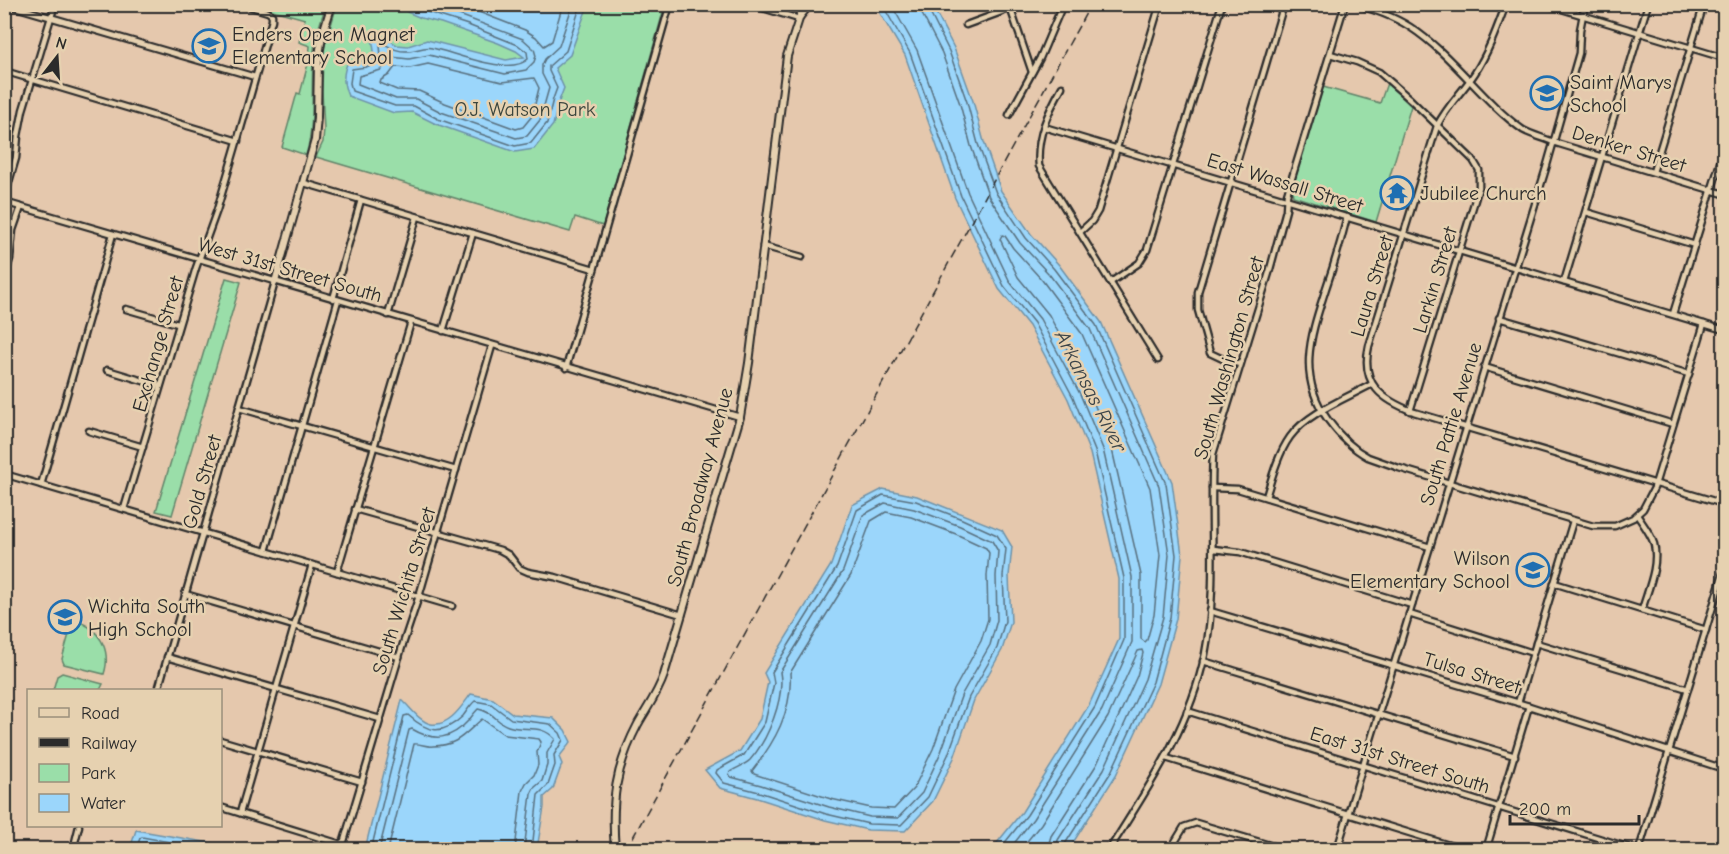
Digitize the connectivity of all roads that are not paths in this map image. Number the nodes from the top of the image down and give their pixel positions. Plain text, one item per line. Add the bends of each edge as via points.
1 (5, 4) edge
2 (55, 4) edge
3 (243, 4) edge
4 (332, 4) edge
5 (670, 4) edge
6 (750, 4) edge
7 (800, 4) edge
8 (810, 4) edge
9 (1023, 4) edge
10 (1063, 4) edge
11 (1160, 4) edge
12 (1222, 4) edge
13 (1284, 4) edge
14 (1345, 4) edge
15 (1355, 4) edge
16 (1506, 4) edge
17 (1545, 4) edge
18 (1585, 4) edge
19 (1648, 4) edge
20 (1704, 4) edge
21 (1011, 10) junction
22 (1582, 16) junction
23 (800, 17) junction
24 (51, 18) junction
25 (966, 25) dead end
26 (1640, 33) junction
27 (1690, 48) junction
28 (1330, 54) junction
29 (1725, 58) edge
30 (4, 71) edge
31 (1032, 72) junction
32 (255, 77) junction
33 (32, 80) junction
34 (1470, 80) junction
35 (1062, 87) dead end
36 (1009, 115) dead end
37 (1437, 126) junction
38 (1044, 127) junction
39 (238, 141) junction
40 (1553, 142) junction
41 (1117, 148) junction
42 (1725, 150) edge
43 (1602, 157) junction
44 (1173, 165) junction
45 (1653, 172) junction
46 (304, 183) junction
47 (1231, 183) junction
48 (1712, 190) junction
49 (1725, 194) edge
50 (1287, 199) junction
51 (361, 200) junction
52 (4, 201) edge
53 (21, 207) junction
54 (1586, 212) junction
55 (417, 217) junction
56 (1347, 217) junction
57 (1080, 232) junction
58 (473, 233) junction
59 (113, 234) junction
60 (1404, 234) junction
61 (1695, 245) junction
62 (764, 246) junction
63 (1459, 251) junction
64 (802, 257) dead end
65 (200, 260) junction
66 (1514, 267) junction
67 (594, 269) junction
68 (4, 279) edge
69 (275, 282) junction
70 (1111, 282) junction
71 (1564, 282) junction
72 (335, 299) junction
73 (126, 309) dead end
74 (1673, 314) junction
75 (388, 315) junction
76 (1499, 318) junction
77 (411, 322) junction
78 (178, 324) junction
79 (1704, 324) junction
80 (1725, 330) edge
81 (443, 331) junction
82 (492, 346) junction
83 (1158, 360) dead end
84 (1240, 364) junction
85 (1484, 367) junction
86 (566, 368) junction
87 (107, 370) dead end
88 (1689, 374) junction
89 (1372, 384) junction
90 (160, 386) junction
91 (239, 408) junction
92 (1322, 411) junction
93 (1410, 411) junction
94 (740, 417) junction
95 (1673, 424) junction
96 (302, 427) junction
97 (1466, 427) junction
98 (89, 431) dead end
99 (143, 447) junction
100 (374, 447) junction
101 (456, 470) junction
102 (4, 474) edge
103 (1449, 482) junction
104 (1655, 484) junction
105 (41, 485) junction
106 (1212, 488) junction
107 (1266, 497) junction
108 (1725, 504) edge
109 (124, 509) junction
110 (355, 509) junction
111 (1637, 515) junction
112 (1573, 520) junction
113 (203, 532) junction
114 (438, 532) junction
115 (1430, 547) junction
116 (1213, 549) junction
117 (266, 551) junction
118 (312, 565) junction
119 (1725, 570) edge
120 (337, 572) junction
121 (1554, 583) junction
122 (185, 594) junction
123 (1717, 595) junction
124 (419, 597) junction
125 (1725, 597) edge
126 (1412, 605) junction
127 (452, 606) dead end
128 (1642, 610) junction
129 (1210, 611) junction
130 (1409, 614) junction
131 (682, 615) junction
132 (294, 626) junction
133 (1706, 630) junction
134 (1536, 643) junction
135 (1533, 653) junction
136 (167, 657) junction
137 (399, 657) junction
138 (1203, 661) junction
139 (1394, 665) junction
140 (158, 689) edge
141 (276, 689) junction
142 (1688, 689) junction
143 (1518, 703) junction
144 (1530, 706) junction
145 (1187, 711) junction
146 (1378, 715) junction
147 (380, 719) junction
148 (222, 741) edge
149 (257, 751) junction
150 (1668, 752) junction
151 (1515, 756) junction
152 (1166, 758) junction
153 (1363, 765) junction
154 (1725, 769) edge
155 (362, 782) junction
156 (1499, 807) junction
157 (222, 808) edge
158 (240, 813) junction
159 (1348, 814) junction
160 (78, 827) edge
161 (73, 849) edge
162 (615, 849) edge
163 (1109, 849) edge
164 (1170, 849) edge
165 (1286, 849) edge
166 (1337, 849) edge
167 (1464, 849) edge
168 (1486, 849) edge
169 (1638, 849) edge

1 - 24 street
2 - 24 street
3 - 32 street, Exchange Street via 272,15
4 - 46 main road via 322,36 315,140
5 - 67 street
6 - 23 street
7 - 23 main road, South Broadway Avenue
8 - 23 main road, South Broadway Avenue
9 - 21 street
10 - 31 street
11 - 41 street
12 - 44 street
13 - 47 street
14 - 28 street, South Washington Street
15 - 34 street, Denker Street via 1413,28
16 - 34 street, Laura Street via 1491,45
17 - 22 street
18 - 22 street, South Pattie Avenue
19 - 26 street
20 - 27 street
21 - 25 street
21 - 31 street
22 - 26 street
22 - 40 street, South Pattie Avenue via 1579,53
23 - 62 main road, South Broadway Avenue via 787,56
24 - 32 street
24 - 33 street
26 - 27 street
26 - 43 street
27 - 29 street
27 - 45 street
28 - 37 street, Larkin Street via 1379,72
28 - 50 street, South Washington Street
30 - 33 street
31 - 36 street
32 - 39 street, Exchange Street
33 - 39 street
33 - 52 street
34 - 37 street, Laura Street
34 - 40 street, Denker Street via 1526,131
35 - 38 street
37 - 60 street, Laura Street
37 - 63 street, Larkin Street via 1479,170 1479,187
38 - 41 street, East Wassall Street
38 - 57 street via 1038,145 1039,166
39 - 65 street, Exchange Street
40 - 43 street, Denker Street
40 - 66 street, South Pattie Avenue
41 - 44 street, East Wassall Street
41 - 57 street via 1098,212
42 - 48 street
43 - 45 street, Denker Street
43 - 54 street
44 - 47 street, East Wassall Street
44 - 70 street via 1148,250 1139,263
45 - 48 street, Denker Street
46 - 51 street
46 - 69 main road
47 - 50 street, East Wassall Street
47 - 84 street via 1198,292 1198,310 1210,353
48 - 49 street, Denker Street
48 - 61 street
50 - 56 street, East Wassall Street
50 - 84 street, South Washington Street
51 - 55 street
51 - 72 street
52 - 53 street, West 31st Street South
53 - 59 street, West 31st Street South
53 - 68 street
54 - 61 street
54 - 71 street
55 - 58 street
55 - 75 street
56 - 60 street, East Wassall Street
56 - 92 street via 1310,340 1310,382
57 - 70 street
58 - 67 street
58 - 81 street
59 - 65 street, West 31st Street South
59 - 105 street
60 - 63 street, East Wassall Street
60 - 89 street, Laura Street via 1367,352
61 - 74 street
62 - 64 street
62 - 94 main road, South Broadway Avenue
63 - 66 street, East Wassall Street
63 - 93 street, Larkin Street
65 - 69 street, West 31st Street South
65 - 78 street, Exchange Street
66 - 71 street, East Wassall Street
66 - 76 street, South Pattie Avenue
67 - 86 street
69 - 72 street, West 31st Street South
69 - 91 street, Gold Street
70 - 83 street
71 - 74 street, East Wassall Street
72 - 75 street, West 31st Street South
72 - 96 street
73 - 78 street
74 - 79 street, East Wassall Street
75 - 77 street, West 31st Street South
76 - 85 street, South Pattie Avenue
76 - 88 street
77 - 81 street, West 31st Street South
77 - 100 street
78 - 90 street, Exchange Street
79 - 80 street, East Wassall Street
79 - 88 street
81 - 82 street, West 31st Street South
82 - 86 street, West 31st Street South
82 - 101 street, South Wichita Street
84 - 106 street, South Washington Street via 1213,454
85 - 95 street
85 - 97 street, South Pattie Avenue
86 - 94 street
87 - 90 street
88 - 95 street
89 - 92 street
89 - 93 street via 1390,402
90 - 99 street, Exchange Street
91 - 96 street
91 - 113 street, Gold Street
92 - 103 street via 1335,430 1361,454
92 - 107 street via 1290,436
93 - 97 street
94 - 131 main road, South Broadway Avenue
95 - 104 street
96 - 100 street
96 - 117 street
97 - 103 street, South Pattie Avenue
97 - 104 street
98 - 99 street
99 - 109 street, Exchange Street
100 - 101 street
100 - 110 street
101 - 114 street, South Wichita Street
102 - 105 street
103 - 112 street
103 - 115 street, South Pattie Avenue
104 - 108 street
104 - 111 street
105 - 109 street
106 - 107 street via 1238,489
106 - 116 street, South Washington Street
107 - 115 street
109 - 113 street
110 - 114 street
110 - 120 street
111 - 112 street via 1609,527
111 - 128 street via 1655,551
112 - 121 street
113 - 117 street
113 - 122 street, Gold Street
114 - 124 street, South Wichita Street
114 - 131 street via 500,550 528,572
115 - 126 street, South Pattie Avenue
116 - 126 street via 1240,552
116 - 129 street, South Washington Street
117 - 118 street
118 - 120 street
118 - 132 street
119 - 123 street
120 - 124 street
121 - 128 street
121 - 134 street
122 - 132 street
122 - 136 street, Gold Street
123 - 125 street
123 - 133 street
124 - 127 street
124 - 137 street, South Wichita Street
126 - 130 street, South Pattie Avenue
128 - 133 street
129 - 138 street, South Washington Street
129 - 139 street, Tulsa Street
130 - 135 street
130 - 139 street, South Pattie Avenue
131 - 162 main road, South Broadway Avenue via 660,685 624,753 614,791
132 - 137 street
132 - 141 street
133 - 142 street
134 - 135 street
134 - 142 street
135 - 143 street
136 - 140 street, Gold Street
136 - 141 street
137 - 147 street, South Wichita Street
138 - 145 street, South Washington Street
138 - 146 street
139 - 143 street, Tulsa Street
139 - 146 street, South Pattie Avenue
141 - 147 street
141 - 149 street
142 - 150 street
143 - 144 street, Tulsa Street
144 - 150 street, Tulsa Street
144 - 151 street
145 - 152 street, South Washington Street
145 - 153 street, East 31st Street South
146 - 151 street
146 - 153 street, South Pattie Avenue
147 - 155 street, South Wichita Street
148 - 149 street
149 - 155 street
149 - 158 street
150 - 154 street, Tulsa Street
150 - 169 street
151 - 156 street
152 - 159 street
152 - 163 street, South Washington Street
153 - 156 street, East 31st Street South
153 - 159 street, South Pattie Avenue
155 - 158 street, South Wichita Street via 340,844
156 - 168 street
156 - 169 street, East 31st Street South
157 - 158 street
159 - 166 street, South Pattie Avenue
159 - 167 street
160 - 161 street
164 - 165 street via 1187,825 1200,823

